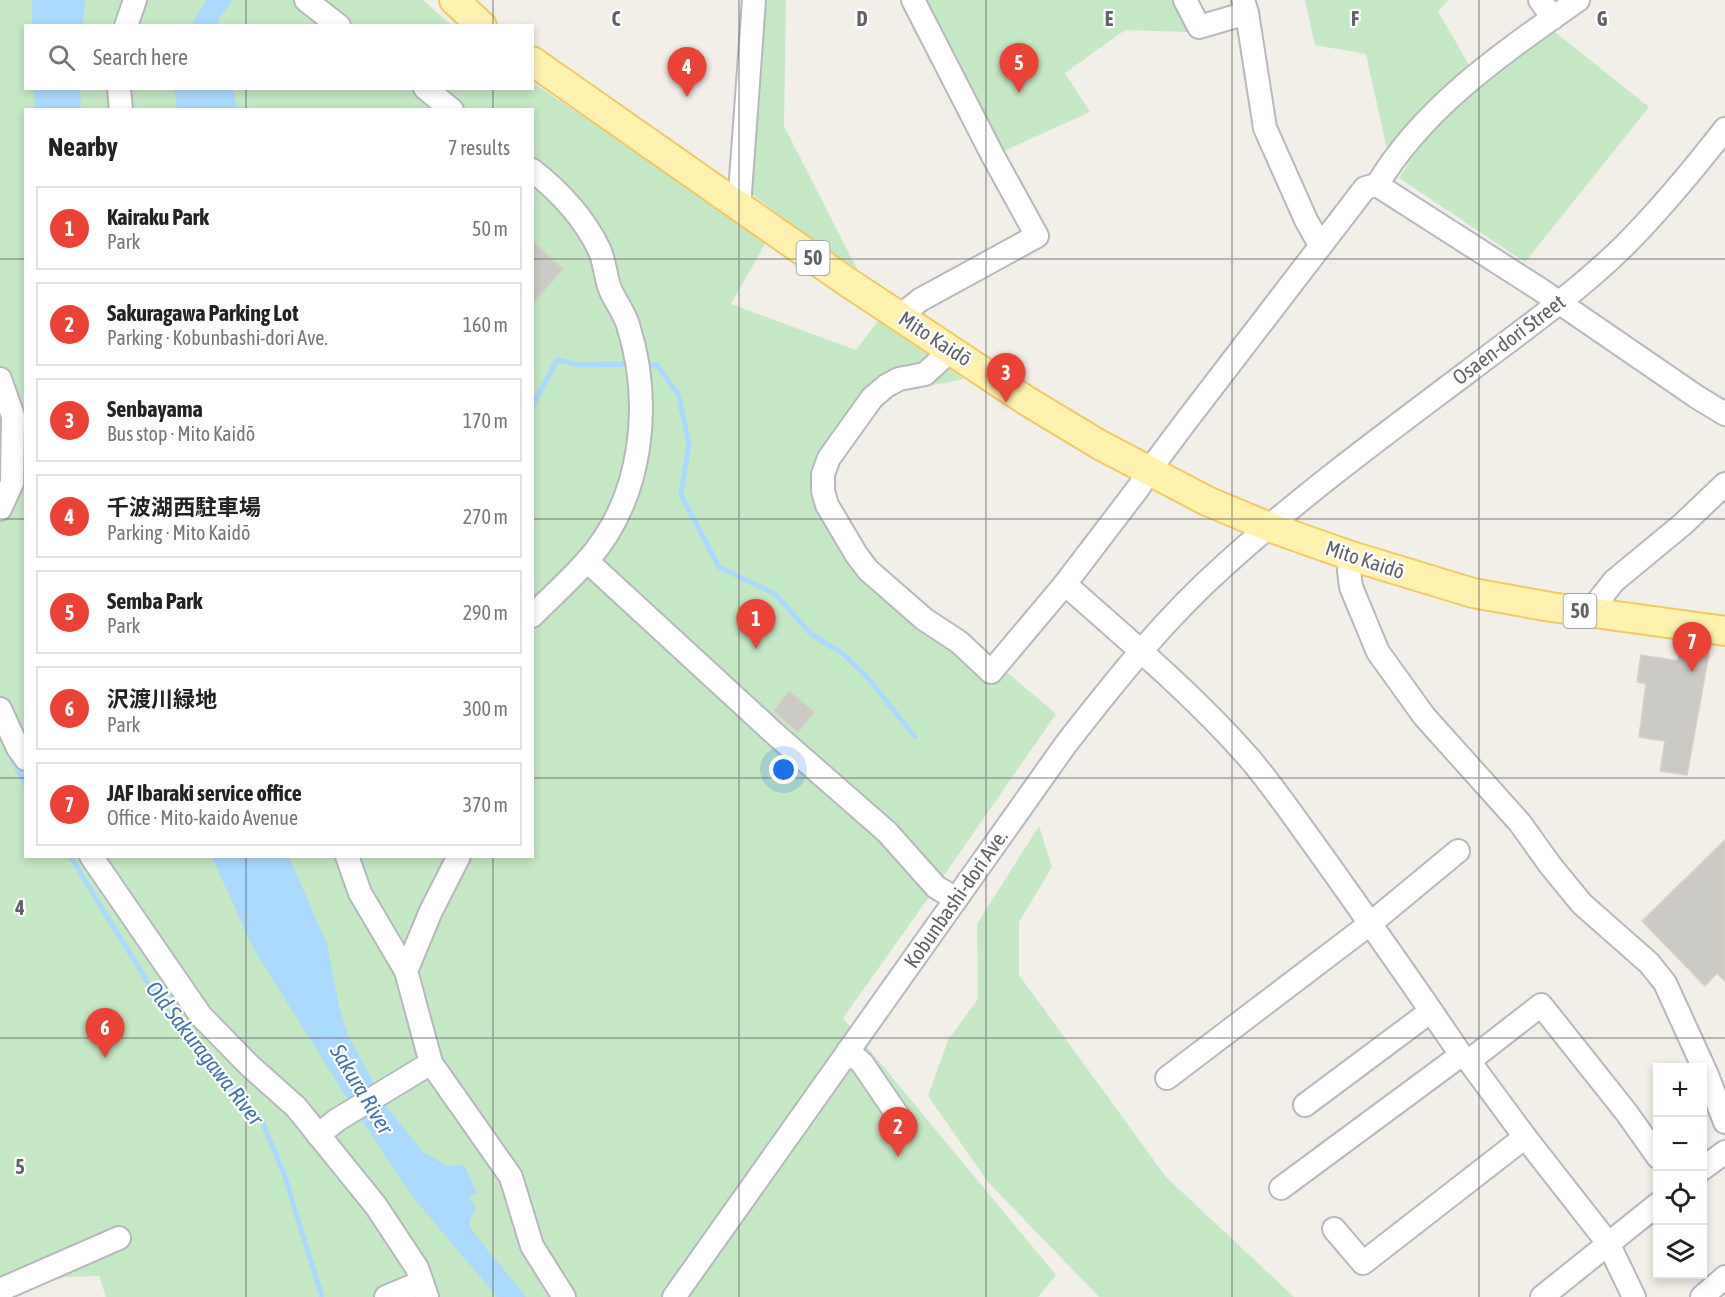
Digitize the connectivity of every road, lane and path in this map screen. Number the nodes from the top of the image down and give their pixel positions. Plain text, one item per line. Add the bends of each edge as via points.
1 (135, 0) edge
2 (306, 0) edge
3 (454, 0) edge
4 (754, 0) edge
5 (913, 0) edge
6 (1185, 0) edge
7 (1578, 0) edge
8 (1245, 6) edge
9 (1546, 9) edge
10 (127, 24) edge
11 (336, 24) edge
12 (480, 24) edge
13 (534, 62) edge
14 (119, 90) edge
15 (427, 90) edge
16 (121, 108) edge
17 (450, 108) edge
18 (1725, 129) edge
19 (534, 171) edge
20 (1377, 185) junction
21 (739, 207) junction
22 (1320, 245) junction
23 (1560, 302) junction
24 (900, 316) junction
25 (952, 349) junction
26 (0, 379) edge
27 (1725, 414) edge
28 (19, 415) edge
29 (1148, 472) junction
30 (1725, 484) edge
31 (0, 509) edge
32 (1269, 527) junction
33 (1352, 556) junction
34 (587, 561) junction
35 (1065, 584) junction
36 (534, 614) edge
37 (1602, 614) junction
38 (1725, 631) edge
39 (1141, 650) junction
40 (0, 709) edge
41 (24, 756) edge
42 (1458, 851) dead end
43 (92, 858) edge
44 (348, 858) edge
45 (458, 858) edge
46 (956, 899) junction
47 (1371, 923) junction
48 (406, 970) junction
49 (1431, 1011) junction
50 (848, 1051) junction
51 (1465, 1058) junction
52 (431, 1064) junction
53 (1167, 1078) dead end
54 (1305, 1105) dead end
55 (1725, 1122) edge
56 (905, 1126) dead end
57 (318, 1135) junction
58 (1525, 1137) junction
59 (1653, 1150) edge
60 (1725, 1152) edge
61 (1707, 1165) edge
62 (1281, 1188) dead end
63 (1653, 1208) edge
64 (1334, 1229) dead end
65 (119, 1238) dead end
66 (1608, 1243) junction
67 (1725, 1277) edge
68 (0, 1290) edge
69 (424, 1290) edge
70 (386, 1297) edge
71 (564, 1297) edge
72 (674, 1297) edge
73 (1542, 1297) edge
74 (1634, 1297) edge
75 (1702, 1297) edge

1 - 10 street
2 - 11 street
3 - 12 main road
4 - 21 street
5 - 24 street via 1037,236 920,300
6 - 8 street via 1199,27
7 - 9 street
8 - 22 street via 1265,128
9 - 20 street via 1420,127
13 - 21 main road, Mito Kaidō / 50
14 - 16 street
15 - 17 street
18 - 23 street, Osaen-dori Street via 1671,197 1623,247
19 - 34 street via 550,183 579,216 600,251 610,289 628,323 638,362 641,424 633,473 621,508
20 - 22 street via 1365,188
20 - 23 street
21 - 24 main road, Mito Kaidō / 50
22 - 29 street
23 - 27 street
23 - 32 street, Osaen-dori Street
24 - 25 main road, Mito Kaidō / 50
25 - 29 main road, Mito Kaidō / 50 via 1027,401
25 - 35 street via 925,374 899,379 872,398 829,458 823,491 827,505 868,570 991,672
26 - 28 street
28 - 31 street via 12,483
29 - 32 main road, Mito Kaidō / 50
29 - 35 street
30 - 37 street via 1614,581 1599,600
32 - 33 main road, Mito Kaidō / 50
32 - 39 street, Kobunbashi-dori Ave. via 1175,612
33 - 37 main road, 50 via 1473,593
33 - 55 street via 1352,587 1378,652 1424,716 1520,823 1582,904 1649,963 1665,984
34 - 36 street
34 - 46 street via 887,832 936,887
35 - 39 street
37 - 38 main road, 50
39 - 46 street, Kobunbashi-dori Ave. via 1066,744
39 - 47 street via 1249,758
40 - 41 street
42 - 47 street
43 - 57 street via 201,1016 296,1107
44 - 48 street via 360,893
45 - 48 street
46 - 50 street, Kobunbashi-dori Ave.
47 - 49 street
47 - 53 street
48 - 52 street
49 - 51 street
49 - 54 street
50 - 56 street via 862,1063
50 - 72 street, Kobunbashi-dori Ave.
51 - 58 street
51 - 59 street via 1541,1005
51 - 62 street
52 - 57 street
52 - 71 street via 511,1177 532,1246
57 - 69 street via 376,1206 417,1268
58 - 64 street via 1363,1263
58 - 66 street
60 - 61 street
63 - 66 street
65 - 68 street
66 - 73 street
66 - 74 street
67 - 75 street
69 - 70 street

